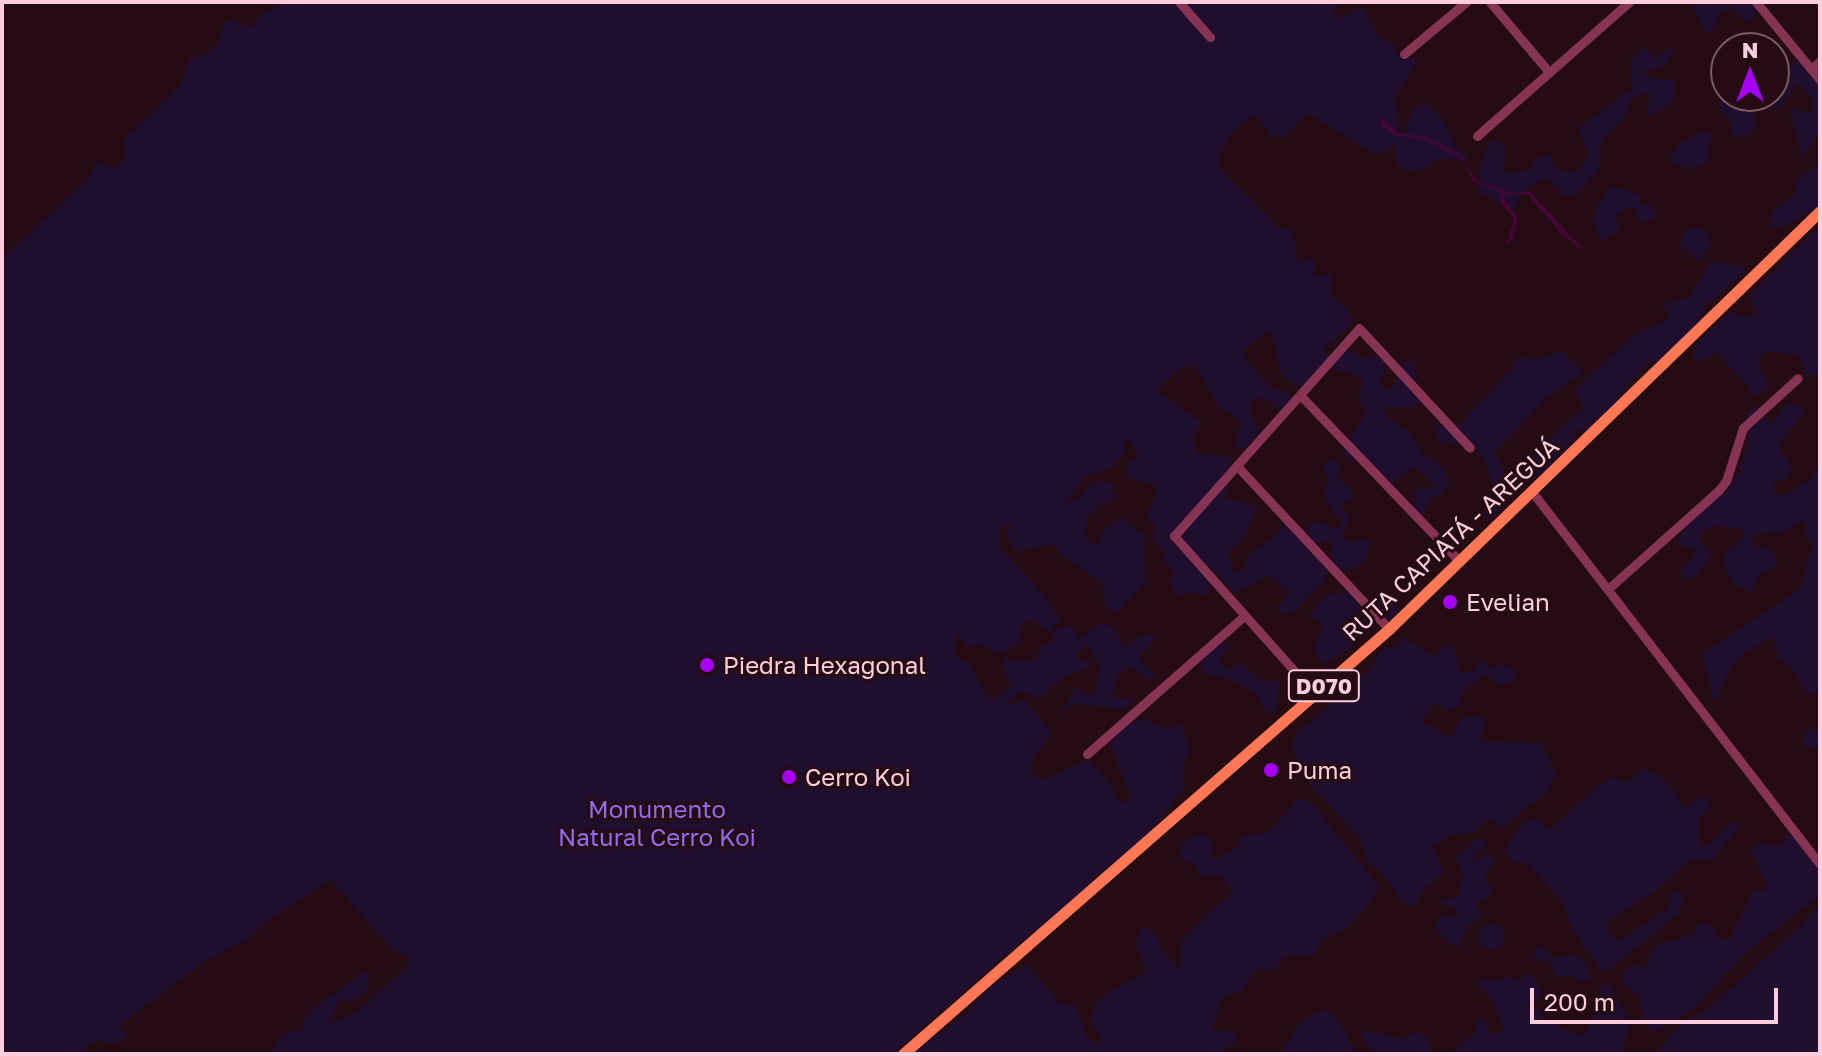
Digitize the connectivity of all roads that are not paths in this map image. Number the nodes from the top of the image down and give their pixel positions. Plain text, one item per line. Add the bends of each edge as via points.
1 (1179, 2) edge
2 (1466, 2) edge
3 (1490, 2) edge
4 (1629, 2) edge
5 (1756, 2) edge
6 (1210, 37) dead end
7 (1404, 54) dead end
8 (1820, 61) edge
9 (1811, 69) junction
10 (1549, 72) junction
11 (1820, 80) edge
12 (1477, 136) dead end
13 (1820, 211) edge
14 (1798, 378) dead end
15 (1300, 395) junction
16 (1470, 448) dead end
17 (1237, 466) junction
18 (1533, 493) junction
19 (1460, 562) junction
20 (1608, 589) junction
21 (1245, 615) junction
22 (1389, 629) junction
23 (1315, 694) junction
24 (1087, 754) dead end
25 (1820, 864) edge
26 (903, 1054) edge

1 - 6 street
2 - 7 street
3 - 10 street
4 - 10 street
5 - 9 street
8 - 9 street
9 - 11 street
10 - 12 street
13 - 18 main road, RUTA CAPIATÁ - AREGUÁ / D070
14 - 20 street via 1743,428 1718,491
15 - 16 street via 1359,328
15 - 17 street
15 - 19 street
17 - 21 street via 1174,536
17 - 22 street
18 - 19 main road, RUTA CAPIATÁ - AREGUÁ / D070
18 - 20 street
19 - 22 main road, RUTA CAPIATÁ - AREGUÁ / D070
20 - 25 street
21 - 23 street
21 - 24 street
22 - 23 main road, RUTA CAPIATÁ - AREGUÁ / D070
23 - 26 main road, RUTA CAPIATÁ - AREGUÁ / D070

